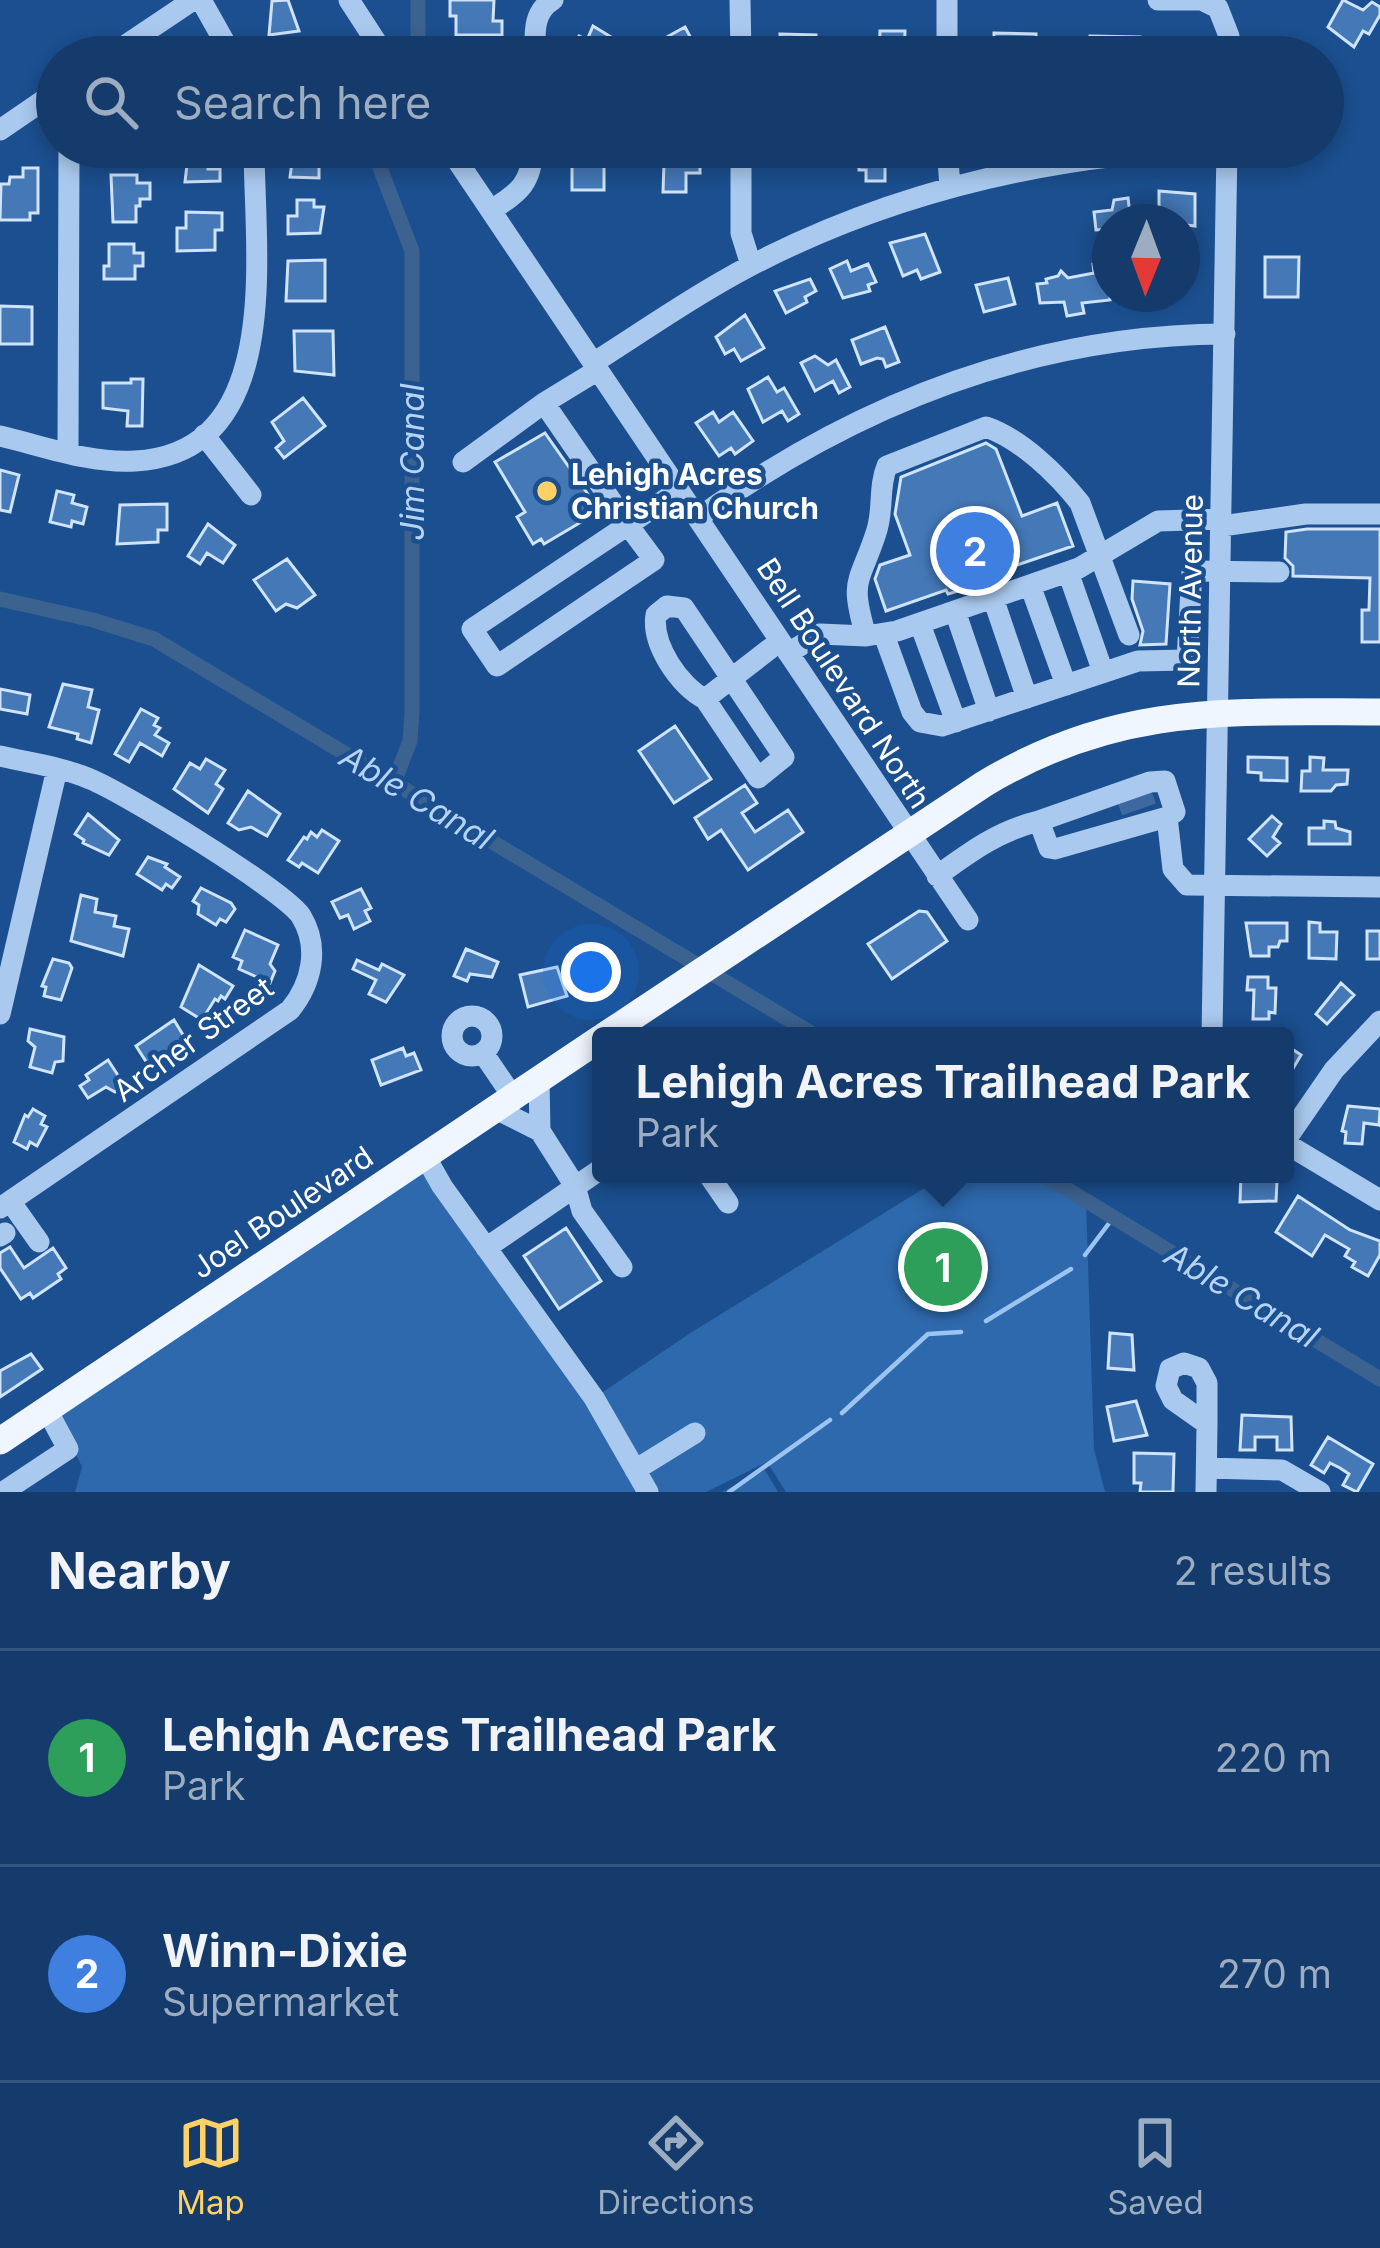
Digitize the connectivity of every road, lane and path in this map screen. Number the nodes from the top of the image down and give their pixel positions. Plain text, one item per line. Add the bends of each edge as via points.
1 (349, 0) edge
2 (553, 0) edge
3 (740, 0) edge
4 (947, 0) edge
5 (1158, 0) edge
6 (183, 3) edge
7 (137, 36) edge
8 (214, 36) edge
9 (373, 36) edge
10 (536, 36) edge
11 (740, 36) edge
12 (947, 36) edge
13 (1229, 36) edge
14 (36, 112) edge
15 (0, 130) edge
16 (68, 168) edge
17 (254, 168) edge
18 (462, 168) edge
19 (532, 168) edge
20 (741, 168) edge
21 (949, 168) edge
22 (1036, 168) edge
23 (1227, 168) edge
24 (950, 187) junction
25 (491, 210) junction
26 (751, 266) junction
27 (1225, 334) junction
28 (596, 366) junction
29 (544, 403) junction
30 (204, 435) junction
31 (0, 436) edge
32 (68, 451) junction
33 (463, 462) dead end
34 (679, 490) junction
35 (251, 494) dead end
36 (1380, 514) edge
37 (698, 518) junction
38 (1222, 522) junction
39 (628, 525) junction
40 (1101, 558) junction
41 (1068, 572) junction
42 (1221, 572) junction
43 (1279, 572) dead end
44 (1030, 585) junction
45 (993, 598) junction
46 (955, 611) junction
47 (920, 624) junction
48 (875, 636) junction
49 (784, 647) junction
50 (1134, 648) junction
51 (1103, 672) junction
52 (732, 679) junction
53 (1066, 685) junction
54 (1028, 698) junction
55 (705, 699) junction
56 (989, 711) junction
57 (1218, 712) junction
58 (1380, 712) edge
59 (956, 722) junction
60 (0, 756) edge
61 (57, 769) junction
62 (908, 835) junction
63 (937, 876) junction
64 (1214, 887) junction
65 (1380, 887) edge
66 (968, 920) dead end
67 (0, 1014) edge
68 (1380, 1021) edge
69 (618, 1027) edge
70 (1212, 1027) edge
71 (592, 1044) edge
72 (483, 1053) dead end
73 (539, 1080) junction
74 (504, 1103) junction
75 (1294, 1129) edge
76 (540, 1131) junction
77 (1294, 1147) edge
78 (425, 1156) junction
79 (592, 1175) edge
80 (715, 1183) edge
81 (575, 1186) junction
82 (1380, 1200) edge
83 (728, 1203) dead end
84 (5, 1205) edge
85 (39, 1242) dead end
86 (486, 1247) junction
87 (622, 1267) dead end
88 (47, 1409) junction
89 (1207, 1424) dead end
90 (695, 1433) dead end
91 (0, 1441) edge
92 (1207, 1468) junction
93 (635, 1470) junction
94 (3, 1492) edge
95 (648, 1492) edge
96 (1206, 1492) edge
97 (1320, 1492) edge

1 - 9 street
2 - 10 street via 536,19
3 - 11 street
4 - 12 street
5 - 13 street via 1218,8
6 - 7 street
6 - 8 street
14 - 15 street
16 - 32 street
17 - 30 street via 252,350 240,389
18 - 25 street, Bell Boulevard North
19 - 25 street via 526,185
20 - 26 street via 741,232
21 - 24 street
22 - 24 street
23 - 27 street, North Avenue
24 - 26 street
25 - 28 street, Bell Boulevard North
26 - 28 street
27 - 37 street via 1076,347 943,383 833,431
27 - 38 street, North Avenue
28 - 29 street
28 - 34 street, Bell Boulevard North
29 - 33 street
29 - 39 street
30 - 32 street via 171,455 137,461
30 - 35 street
31 - 32 street
34 - 37 street, Bell Boulevard North
34 - 39 street
36 - 38 street
37 - 49 street, Bell Boulevard North
38 - 40 street via 1158,521
38 - 42 street, North Avenue
39 - 39 street via 654,560 497,666 472,629
40 - 41 street
40 - 48 street via 1067,486 986,427 887,466 877,532 857,577 857,604
40 - 50 street
41 - 44 street
41 - 51 street
42 - 43 street
42 - 50 street via 1192,571 1186,660
42 - 57 street, North Avenue
44 - 45 street
44 - 53 street
45 - 46 street
45 - 54 street
46 - 47 street
46 - 56 street
47 - 48 street
47 - 59 street
48 - 49 street via 820,634
48 - 59 street via 920,722
49 - 52 street
49 - 62 street, Bell Boulevard North
50 - 51 street
51 - 53 street
52 - 55 street
52 - 55 street via 684,608 667,606 656,615 656,640 691,692
52 - 55 street via 784,758 758,778
53 - 54 street
54 - 56 street
56 - 59 street
57 - 58 main road, Joel Boulevard
57 - 62 main road, Joel Boulevard via 1084,736 1003,772
57 - 64 street, North Avenue
60 - 61 street, Archer Street
61 - 67 street
61 - 84 street, Archer Street via 106,786 276,891 302,917 312,965 301,997 277,1022
62 - 63 street, Bell Boulevard North
62 - 69 main road, Joel Boulevard
63 - 64 street via 998,833 1102,816 1179,879
63 - 66 street, Bell Boulevard North
64 - 65 street
64 - 70 street, North Avenue
68 - 75 street
71 - 73 main road, Joel Boulevard
72 - 74 street
73 - 74 main road, Joel Boulevard
73 - 76 street
74 - 76 street
74 - 78 main road, Joel Boulevard
76 - 81 street
77 - 82 street
78 - 86 street
78 - 88 main road, Joel Boulevard
79 - 81 street
80 - 83 street
81 - 86 street
81 - 87 street via 582,1211
84 - 85 street
86 - 93 street
88 - 91 main road, Joel Boulevard
88 - 94 street via 68,1449
89 - 92 street
90 - 93 street
92 - 96 street
92 - 97 street via 1282,1470
93 - 95 street

